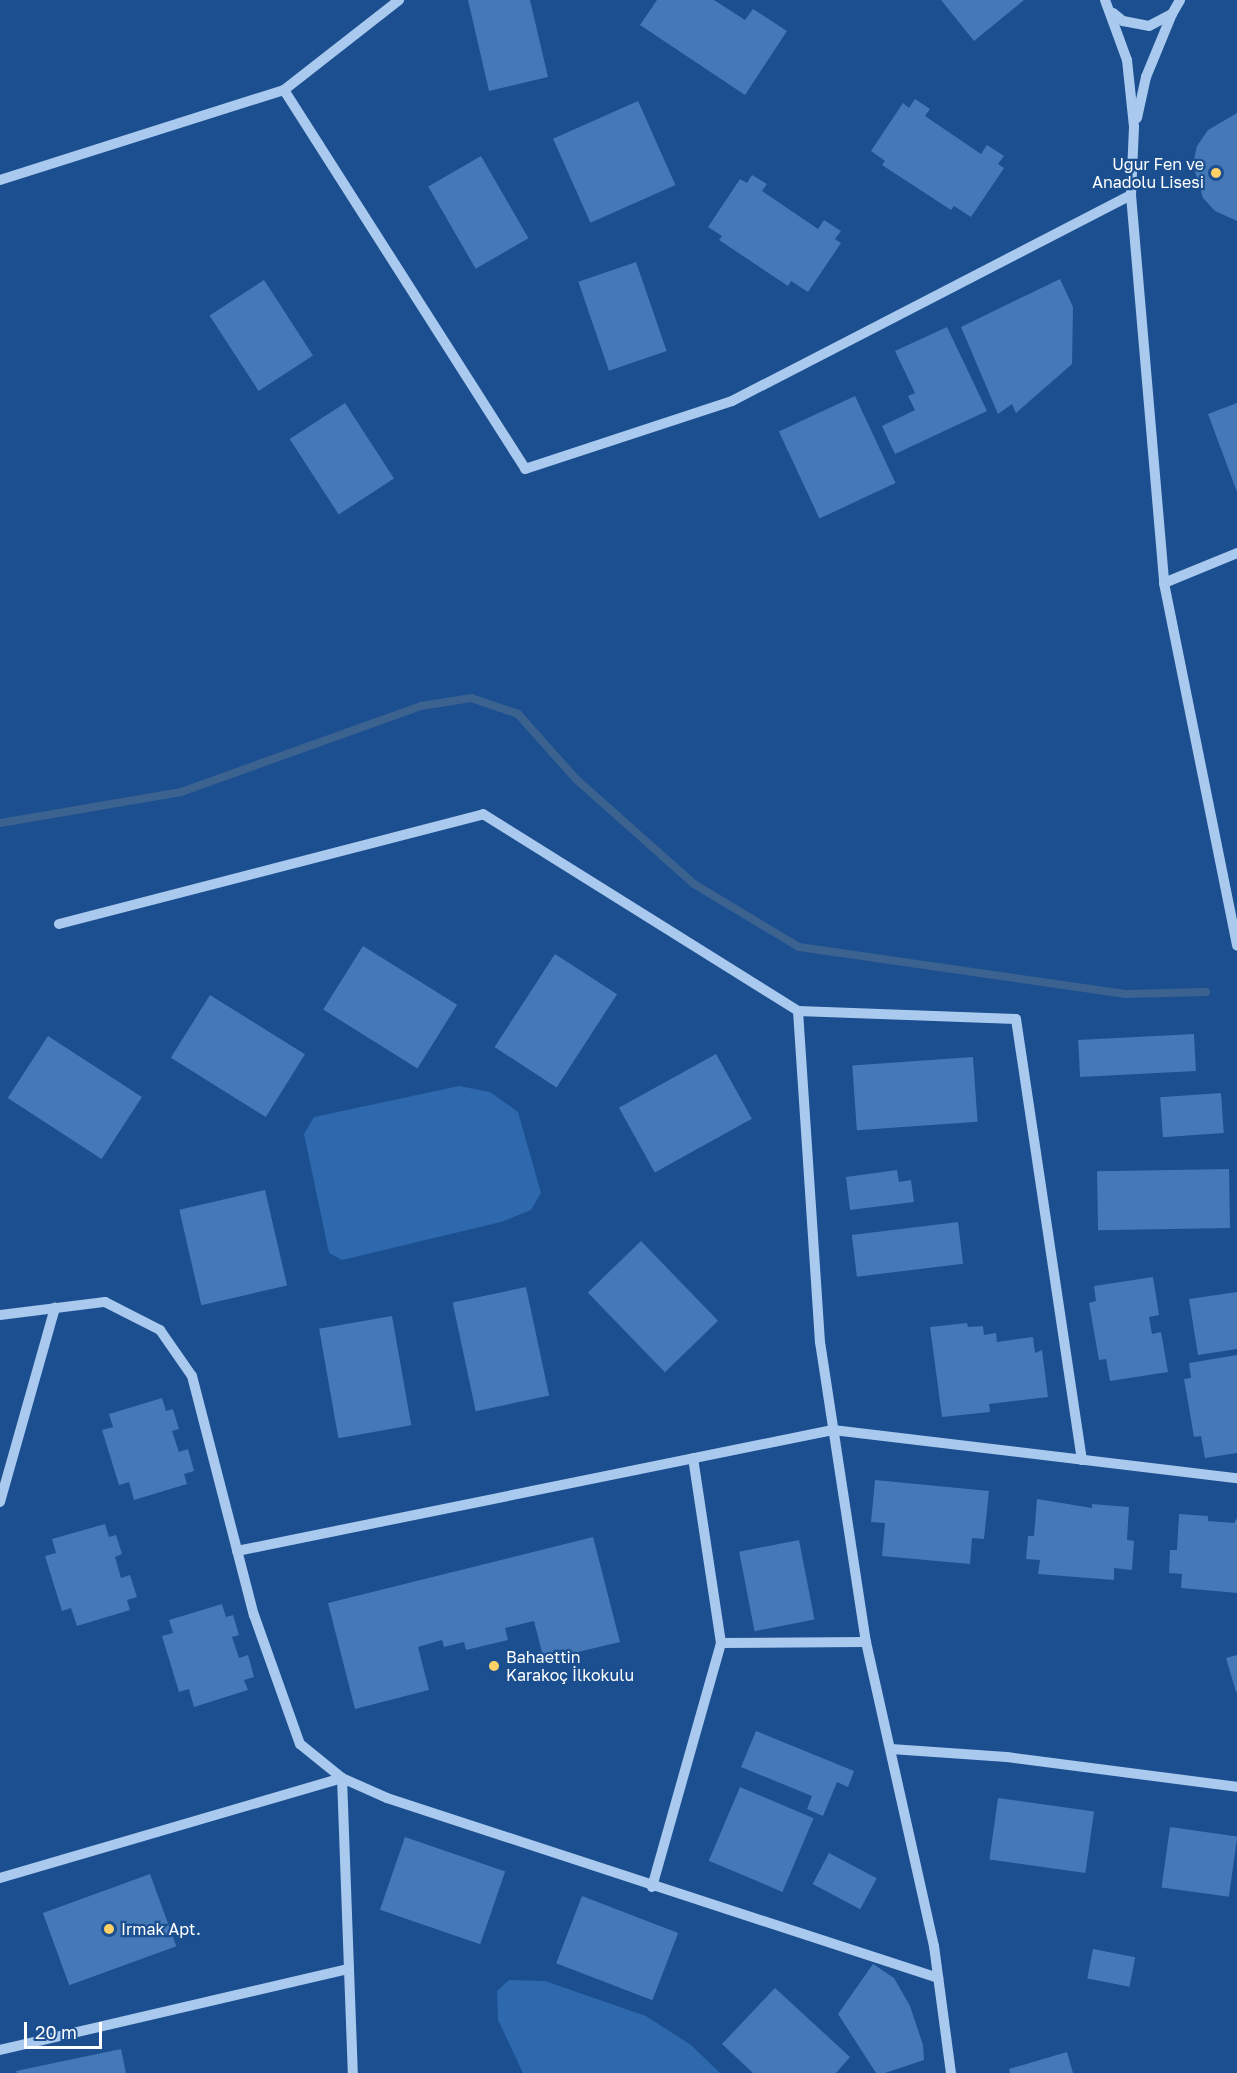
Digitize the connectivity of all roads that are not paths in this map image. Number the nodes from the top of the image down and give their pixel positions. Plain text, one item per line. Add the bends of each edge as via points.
1 (399, 0) edge
2 (1105, 0) edge
3 (1180, 0) edge
4 (1113, 13) junction
5 (1172, 14) junction
6 (284, 90) junction
7 (1134, 127) junction
8 (0, 180) edge
9 (1131, 195) junction
10 (1237, 553) edge
11 (1164, 583) junction
12 (59, 924) dead end
13 (1237, 946) edge
14 (798, 1011) junction
15 (55, 1308) junction
16 (0, 1315) edge
17 (833, 1430) junction
18 (693, 1458) junction
19 (1082, 1460) junction
20 (1237, 1478) edge
21 (0, 1502) edge
22 (237, 1551) junction
23 (866, 1642) junction
24 (721, 1643) junction
25 (891, 1749) junction
26 (342, 1778) junction
27 (1237, 1787) edge
28 (0, 1878) edge
29 (652, 1887) junction
30 (349, 1969) junction
31 (938, 1978) junction
32 (0, 2050) edge
33 (353, 2073) edge
34 (951, 2073) edge

1 - 6 street
2 - 4 street
3 - 5 street
4 - 5 street via 1136,26 1149,26
4 - 7 street via 1127,60
5 - 7 street via 1146,77
6 - 8 street
6 - 9 street via 525,469 732,401
7 - 9 street
9 - 11 street
10 - 11 street
11 - 13 street
12 - 14 street via 483,814
14 - 17 street via 819,1331
14 - 19 street via 1016,1019
15 - 16 street
15 - 21 street
15 - 22 street via 105,1302 160,1330 192,1376
17 - 18 street
17 - 19 street
17 - 23 street
18 - 22 street
18 - 24 street
19 - 20 street
22 - 26 street via 254,1615 300,1744
23 - 24 street
23 - 25 street
24 - 29 street
25 - 27 street via 1007,1757
25 - 31 street
26 - 28 street
26 - 29 street via 387,1798
26 - 30 street
29 - 31 street
30 - 32 street
30 - 33 street
31 - 34 street

